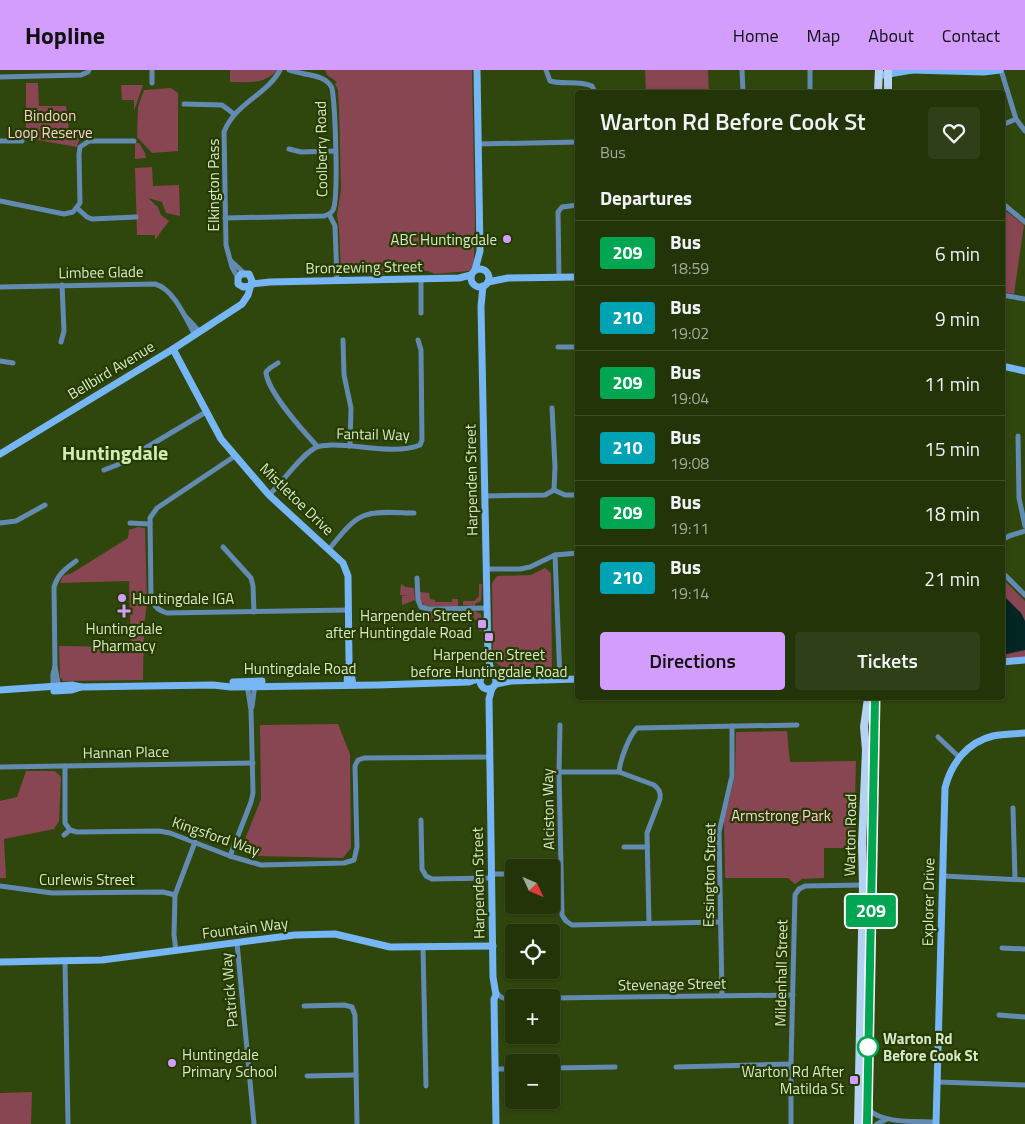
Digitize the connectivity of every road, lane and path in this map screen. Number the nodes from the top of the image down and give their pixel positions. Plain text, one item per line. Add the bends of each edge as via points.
1 (32, 70) edge
2 (89, 70) edge
3 (152, 70) edge
4 (280, 70) edge
5 (289, 70) edge
6 (477, 70) edge
7 (546, 70) edge
8 (742, 70) edge
9 (810, 70) edge
10 (911, 70) edge
11 (1000, 70) edge
12 (959, 71) edge
13 (879, 72) edge
14 (888, 72) edge
15 (32, 76) junction
16 (0, 77) edge
17 (152, 84) dead end
18 (594, 90) edge
19 (743, 90) edge
20 (810, 90) edge
21 (878, 90) edge
22 (888, 90) edge
23 (184, 104) dead end
24 (234, 114) junction
25 (1016, 120) junction
26 (1005, 124) edge
27 (1025, 131) edge
28 (134, 140) dead end
29 (0, 141) edge
30 (22, 141) dead end
31 (575, 142) edge
32 (478, 144) junction
33 (289, 149) dead end
34 (335, 151) junction
35 (0, 201) edge
36 (575, 205) edge
37 (1005, 205) edge
38 (77, 208) junction
39 (329, 214) junction
40 (136, 217) dead end
41 (225, 218) junction
42 (1025, 222) edge
43 (480, 251) junction
44 (231, 261) junction
45 (486, 271) junction
46 (558, 277) junction
47 (575, 277) edge
48 (238, 278) junction
49 (508, 278) junction
50 (249, 280) junction
51 (421, 280) junction
52 (478, 280) junction
53 (337, 281) junction
54 (62, 285) junction
55 (0, 286) edge
56 (240, 286) junction
57 (1005, 296) edge
58 (1025, 299) edge
59 (235, 308) junction
60 (421, 313) dead end
61 (197, 333) junction
62 (343, 340) dead end
63 (418, 340) dead end
64 (60, 342) dead end
65 (575, 346) edge
66 (558, 347) dead end
67 (174, 348) junction
68 (0, 361) edge
69 (13, 363) dead end
70 (278, 363) dead end
71 (1005, 367) edge
72 (1025, 371) edge
73 (552, 408) dead end
74 (206, 412) junction
75 (1018, 436) dead end
76 (317, 446) junction
77 (350, 446) junction
78 (0, 454) edge
79 (236, 456) junction
80 (104, 470) dead end
81 (554, 490) junction
82 (269, 495) junction
83 (575, 495) edge
84 (485, 496) junction
85 (45, 505) dead end
86 (414, 513) dead end
87 (0, 523) edge
88 (130, 523) dead end
89 (150, 524) junction
90 (1025, 526) edge
91 (1025, 531) edge
92 (1005, 539) edge
93 (223, 547) dead end
94 (328, 549) junction
95 (575, 553) edge
96 (555, 556) junction
97 (76, 561) dead end
98 (486, 569) junction
99 (1005, 575) edge
100 (417, 578) dead end
101 (1025, 595) edge
102 (487, 608) junction
103 (348, 610) junction
104 (254, 612) junction
105 (488, 654) junction
106 (1025, 660) edge
107 (1005, 662) edge
108 (1025, 665) edge
109 (1005, 667) edge
110 (492, 674) junction
111 (575, 679) edge
112 (560, 680) junction
113 (482, 681) junction
114 (510, 681) junction
115 (350, 683) junction
116 (247, 684) junction
117 (255, 684) junction
118 (494, 686) junction
119 (56, 688) junction
120 (0, 690) edge
121 (488, 699) junction
122 (868, 700) edge
123 (876, 700) edge
124 (252, 710) junction
125 (560, 724) dead end
126 (797, 724) dead end
127 (629, 726) dead end
128 (732, 726) junction
129 (634, 730) junction
130 (1025, 733) edge
131 (938, 737) dead end
132 (490, 757) junction
133 (959, 757) junction
134 (253, 763) junction
135 (65, 766) junction
136 (0, 767) edge
137 (559, 772) junction
138 (618, 772) junction
139 (1013, 808) dead end
140 (421, 820) dead end
141 (70, 830) junction
142 (64, 835) dead end
143 (195, 842) junction
144 (624, 847) dead end
145 (647, 847) junction
146 (230, 856) junction
147 (561, 873) joint
148 (505, 875) edge
149 (426, 876) junction
150 (492, 876) junction
151 (942, 876) junction
152 (1015, 879) junction
153 (421, 880) dead end
154 (1025, 880) edge
155 (863, 885) junction
156 (0, 886) edge
157 (175, 894) junction
158 (566, 921) junction
159 (720, 922) junction
160 (648, 923) junction
161 (561, 926) dead end
162 (238, 943) junction
163 (493, 946) junction
164 (423, 947) junction
165 (1002, 948) dead end
166 (1025, 949) edge
167 (176, 951) junction
168 (65, 961) junction
169 (0, 962) edge
170 (493, 977) junction
171 (495, 990) junction
172 (794, 995) junction
173 (722, 996) junction
174 (560, 998) edge
175 (505, 999) edge
176 (494, 1000) junction
177 (304, 1006) dead end
178 (999, 1015) dead end
179 (1025, 1017) edge
180 (791, 1064) junction
181 (615, 1067) dead end
182 (676, 1067) dead end
183 (560, 1068) edge
184 (495, 1069) junction
185 (505, 1069) edge
186 (356, 1075) junction
187 (306, 1076) dead end
188 (938, 1082) junction
189 (1025, 1085) edge
190 (426, 1086) dead end
191 (868, 1099) junction
192 (858, 1100) junction
193 (868, 1109) junction
194 (888, 1119) junction
195 (936, 1123) edge
196 (68, 1124) edge
197 (254, 1124) edge
198 (356, 1124) edge
199 (496, 1124) edge
200 (791, 1124) edge
201 (858, 1124) edge
202 (867, 1124) edge
203 (877, 1124) edge

1 - 15 street
2 - 15 street via 81,75
3 - 17 street
4 - 24 street, Elkington Pass via 268,85
5 - 34 street, Coolberry Road via 323,78 330,83
6 - 32 street, Harpenden Street
7 - 18 street via 550,81 584,82
8 - 19 street
9 - 20 street
10 - 12 street
10 - 14 street
11 - 12 street
11 - 25 street
13 - 14 street
13 - 21 main road
14 - 22 main road
15 - 16 street
23 - 24 street via 222,104
24 - 41 street, Elkington Pass via 226,126 224,137
25 - 26 street
25 - 27 street
28 - 38 street via 89,141 80,148 80,203
29 - 30 street
31 - 32 street
32 - 43 street, Harpenden Street
33 - 34 street
34 - 39 street, Coolberry Road via 335,204
35 - 38 street via 64,214
36 - 46 street via 562,207 558,212
37 - 42 street
38 - 40 street via 92,218
39 - 41 street, Coolberry Road
39 - 53 street via 335,226
41 - 44 street, Elkington Pass via 226,245
43 - 45 street, Harpenden Street
43 - 52 street, Harpenden Street
44 - 48 street, Elkington Pass
44 - 50 street
45 - 49 street, Bronzewing Street
45 - 52 street
45 - 52 street, Harpenden Street via 489,276
46 - 47 street, Bronzewing Street
46 - 49 street, Bronzewing Street
48 - 50 street
48 - 56 street
49 - 52 street, Bronzewing Street
50 - 53 street, Bronzewing Street
50 - 56 street, Bronzewing Street via 245,288
50 - 59 street, Bellbird Avenue via 245,300
51 - 52 street, Bronzewing Street
51 - 53 street, Bronzewing Street
51 - 60 street
52 - 84 street, Harpenden Street
54 - 55 street, Limbee Glade
54 - 61 street, Limbee Glade via 163,286
54 - 64 street via 64,331
56 - 59 street via 241,299
57 - 58 street
59 - 61 street, Bellbird Avenue
61 - 67 street, Bellbird Avenue
62 - 77 street via 344,375 351,408
63 - 77 street, Fantail Way via 420,445 378,449
65 - 66 street
67 - 74 street, Mistletoe Drive
67 - 78 street, Bellbird Avenue
68 - 69 street
70 - 76 street via 266,372 266,378 282,404
71 - 72 street
73 - 81 street
74 - 79 street, Mistletoe Drive via 221,439
74 - 80 street
75 - 90 street via 1019,498
76 - 77 street, Fantail Way
76 - 82 street, Fantail Way
79 - 82 street, Mistletoe Drive
79 - 89 street via 156,508
81 - 83 street
81 - 84 street via 545,496
82 - 94 street, Mistletoe Drive
84 - 98 street, Harpenden Street
85 - 87 street via 16,521
86 - 94 street via 363,516
88 - 89 street
89 - 104 street via 151,597 159,610 167,613
91 - 92 street
93 - 104 street via 251,578
94 - 103 street, Mistletoe Drive via 346,569
95 - 96 street
96 - 98 street via 520,569
96 - 112 street
97 - 119 street via 60,573 54,587 53,674
98 - 102 street, Harpenden Street
99 - 101 street
100 - 102 street via 421,607
102 - 105 street, Harpenden Street
103 - 104 street
103 - 115 street, Mistletoe Drive
105 - 110 street, Harpenden Street
105 - 113 street, Harpenden Street
106 - 107 street
108 - 109 street
110 - 113 street via 486,673
110 - 114 street
110 - 118 street, Harpenden Street via 496,679
111 - 112 street
112 - 114 street
113 - 115 street, Huntingdale Road
113 - 118 street via 487,689
113 - 121 street, Harpenden Street
114 - 118 street
115 - 117 street, Huntingdale Road
116 - 117 street, Huntingdale Road
116 - 119 street, Huntingdale Road via 72,685
116 - 124 street
117 - 124 street
118 - 121 street, Harpenden Street
119 - 120 street, Huntingdale Road
121 - 132 street, Harpenden Street
122 - 155 main road, Warton Road via 864,727
123 - 191 main road, Warton Road
124 - 134 street
125 - 137 street, Alciston Way
126 - 128 street
127 - 129 street
128 - 129 street
128 - 159 street, Essington Street via 732,776 719,825
129 - 138 street
130 - 133 street, Explorer Drive via 993,736
131 - 133 street
132 - 146 street, Kingsford Way via 358,760 355,766 355,862 261,865
132 - 150 street, Harpenden Street
133 - 151 street, Explorer Drive via 944,788
134 - 135 street, Hannan Place
134 - 146 street via 251,802
135 - 136 street, Hannan Place
135 - 141 street via 65,823
137 - 138 street
137 - 147 street, Alciston Way
138 - 145 street via 654,785 661,793 647,833
139 - 152 street
140 - 149 street via 422,869
141 - 142 street
141 - 143 street, Kingsford Way via 170,832
143 - 146 street, Kingsford Way
143 - 157 street
144 - 145 street
145 - 160 street
147 - 158 street, Alciston Way via 562,915
148 - 150 street
149 - 150 street via 432,879
149 - 153 street
150 - 163 street, Harpenden Street
151 - 152 street
151 - 188 street, Explorer Drive
152 - 154 street
155 - 172 street, Mildenhall Street via 805,886 795,895
155 - 192 main road, Warton Road
156 - 157 street, Curlewis Street via 52,893
157 - 167 street
158 - 160 street via 572,925
158 - 161 street
159 - 160 street
159 - 173 street, Essington Street
162 - 164 street, Fountain Way via 296,935 335,934 390,947
162 - 167 street, Fountain Way
162 - 197 street, Patrick Way
163 - 164 street, Fountain Way
163 - 170 street, Harpenden Street
164 - 190 street
165 - 166 street
167 - 168 street, Fountain Way
168 - 169 street, Fountain Way
168 - 196 street
170 - 171 street, Harpenden Street
170 - 176 street, Harpenden Street
171 - 175 street
171 - 176 street, Harpenden Street
172 - 173 street, Stevenage Street
172 - 180 street, Mildenhall Street
173 - 174 street, Stevenage Street
176 - 184 street, Harpenden Street
177 - 186 street via 352,1007 355,1015
178 - 179 street
180 - 182 street
180 - 200 street, Mildenhall Street
181 - 183 street
184 - 185 street
184 - 199 street, Harpenden Street
186 - 187 street
186 - 198 street
188 - 189 street
188 - 195 street, Explorer Drive
191 - 192 main road
191 - 193 main road, Warton Road
192 - 201 main road, Warton Road
193 - 194 street via 874,1116
193 - 202 main road, Warton Road
194 - 195 street
194 - 203 street

